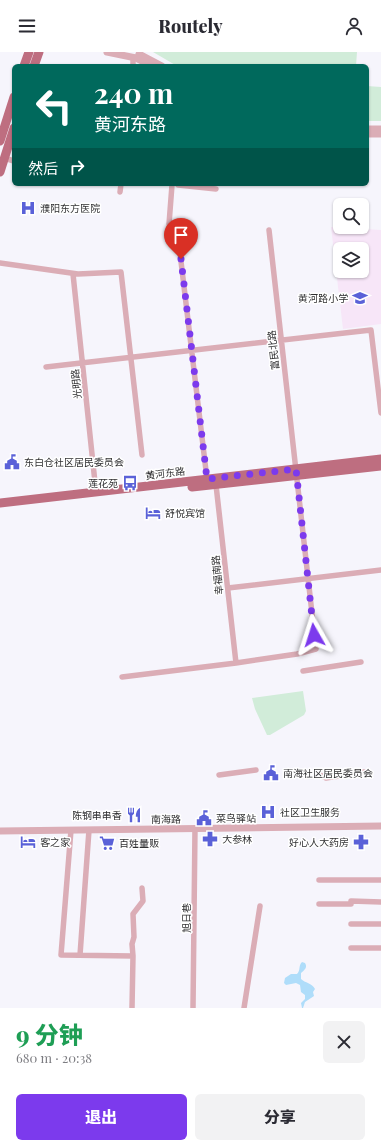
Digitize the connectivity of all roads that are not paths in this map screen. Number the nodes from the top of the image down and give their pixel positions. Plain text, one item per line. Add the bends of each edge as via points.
1 (29, 52) edge
2 (39, 52) edge
3 (107, 52) edge
4 (132, 55) edge
5 (25, 64) edge
6 (35, 64) edge
7 (148, 64) edge
8 (158, 64) edge
9 (12, 103) edge
10 (369, 130) edge
11 (381, 130) edge
12 (12, 134) edge
13 (369, 134) edge
14 (381, 134) edge
15 (0, 141) edge
16 (4, 158) junction
17 (12, 160) edge
18 (0, 172) edge
19 (121, 186) edge
20 (175, 186) edge
21 (185, 186) edge
22 (216, 189) dead end
23 (120, 192) dead end
24 (269, 230) dead end
25 (0, 263) edge
26 (74, 274) junction
27 (281, 340) junction
28 (192, 350) junction
29 (131, 357) junction
30 (83, 363) junction
31 (46, 367) dead end
32 (381, 413) edge
33 (142, 455) dead end
34 (381, 459) edge
35 (381, 466) edge
36 (296, 472) junction
37 (207, 479) junction
38 (216, 484) junction
39 (96, 492) junction
40 (0, 503) edge
41 (0, 509) edge
42 (381, 570) edge
43 (308, 578) junction
44 (228, 588) junction
45 (361, 662) dead end
46 (236, 663) junction
47 (303, 671) dead end
48 (122, 677) dead end
49 (256, 770) dead end
50 (364, 772) dead end
51 (320, 775) dead end
52 (219, 776) dead end
53 (381, 826) edge
54 (195, 828) junction
55 (71, 830) junction
56 (89, 830) junction
57 (0, 831) edge
58 (318, 880) dead end
59 (381, 880) edge
60 (142, 888) dead end
61 (381, 902) edge
62 (319, 904) dead end
63 (260, 906) dead end
64 (351, 924) dead end
65 (381, 924) edge
66 (351, 948) dead end
67 (381, 948) edge
68 (80, 955) junction
69 (133, 956) junction
70 (132, 1008) edge
71 (193, 1008) edge
72 (244, 1008) edge

1 - 5 main road
2 - 6 main road
3 - 4 street
4 - 7 street
4 - 8 street via 138,54
9 - 15 main road
10 - 11 street
12 - 16 main road
13 - 14 street
16 - 17 street
16 - 18 main road
19 - 23 street
20 - 28 street via 168,219 169,224 177,228
21 - 22 street
24 - 27 street, 富民北路
25 - 26 street
26 - 29 street via 120,272
26 - 30 street, 光明路
27 - 28 street
27 - 32 street via 371,330
27 - 36 street, 富民北路
28 - 29 street
28 - 37 street
29 - 30 street
29 - 33 street
30 - 31 street
30 - 39 street, 光明路
34 - 36 main road, 黄河东路
35 - 36 main road, 黄河东路
36 - 37 main road, 黄河东路
36 - 38 main road, 黄河东路
36 - 43 street, 富民北路
37 - 39 main road, 黄河东路
38 - 41 main road, 黄河东路
38 - 44 street, 幸福南路
39 - 40 main road, 黄河东路
42 - 43 street
43 - 44 street
43 - 46 street, 富民北路 via 316,649
44 - 46 street, 幸福南路
45 - 47 street
46 - 48 street
49 - 52 street
50 - 51 street via 326,778
53 - 54 street, 南海路
54 - 56 street, 南海路
54 - 71 street, 旭日巷
55 - 56 street, 南海路
55 - 57 street, 南海路
55 - 68 street via 61,955
56 - 68 street
58 - 59 street
60 - 69 street via 143,901 133,914
61 - 62 street
63 - 72 street
64 - 65 street
66 - 67 street
68 - 69 street
69 - 70 street

